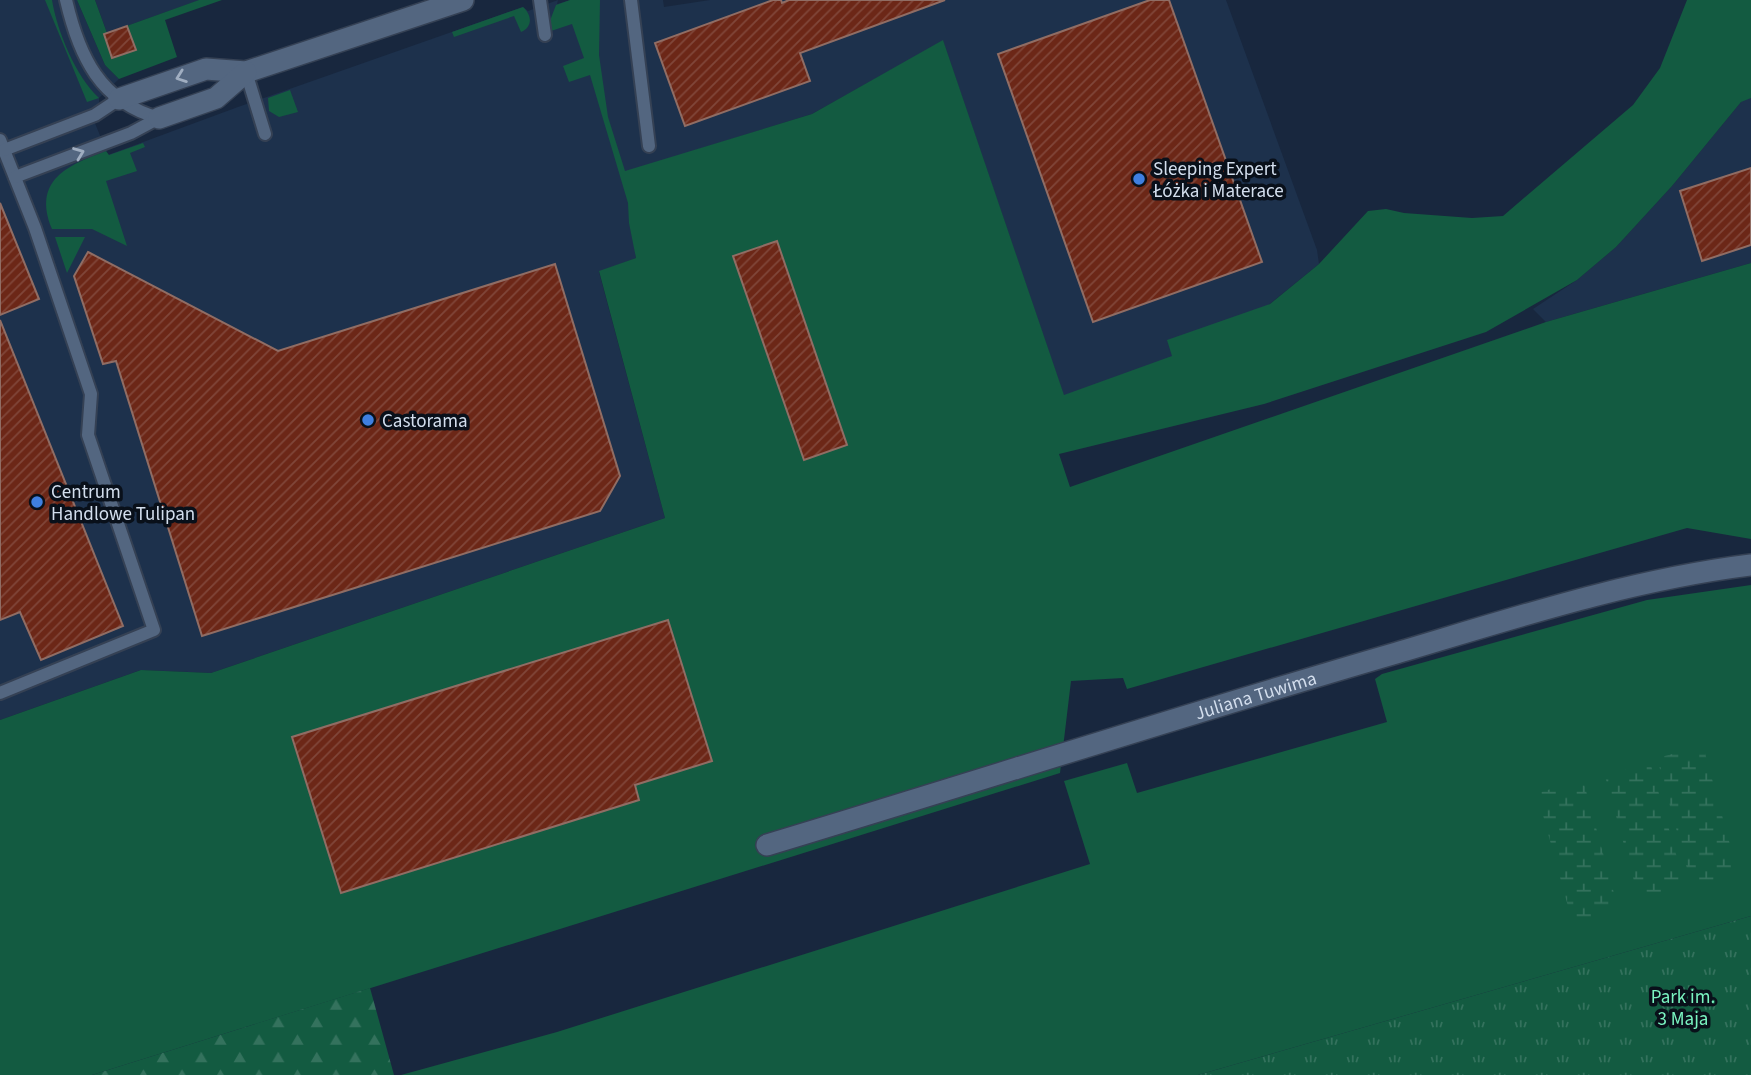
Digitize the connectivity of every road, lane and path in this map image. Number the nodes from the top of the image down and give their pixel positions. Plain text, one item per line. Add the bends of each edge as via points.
1 (66, 0) edge
2 (463, 0) edge
3 (540, 0) edge
4 (631, 0) edge
5 (545, 35) dead end
6 (246, 72) junction
7 (118, 99) junction
8 (159, 118) junction
9 (265, 134) dead end
10 (2, 145) edge
11 (649, 146) dead end
12 (15, 177) junction
13 (1751, 565) edge
14 (0, 693) edge
15 (767, 845) dead end

1 - 7 lane via 87,62
2 - 6 street
3 - 5 lane
4 - 11 lane
6 -> 7 street via 206,69
6 - 8 street via 216,98
6 - 9 lane
7 - 8 lane
7 - 10 lane via 95,115
12 -> 8 lane via 131,134
10 - 12 lane
12 - 14 lane via 91,394 88,435 154,629
13 - 15 street, Juliana Tuwima via 1679,575 1586,598

